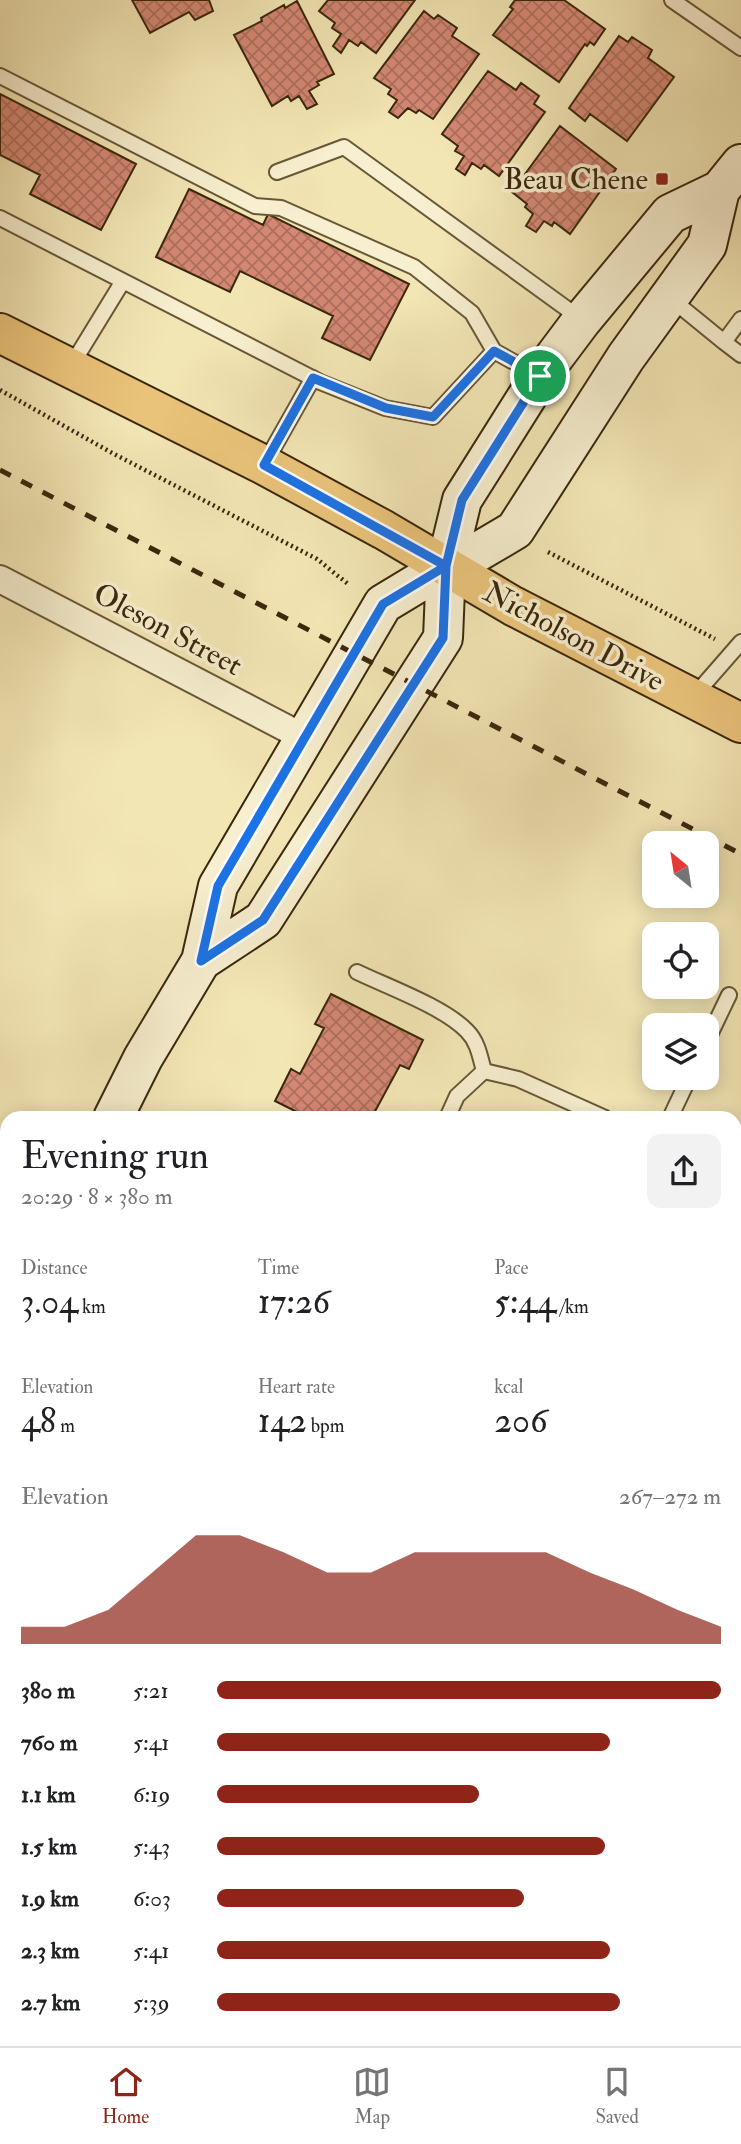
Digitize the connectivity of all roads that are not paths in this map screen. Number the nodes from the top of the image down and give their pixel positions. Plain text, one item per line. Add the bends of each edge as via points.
1 (672, 0) edge
2 (741, 48) edge
3 (0, 76) edge
4 (277, 172) dead end
5 (731, 184) edge
6 (0, 218) edge
7 (123, 281) junction
8 (669, 298) junction
9 (741, 319) edge
10 (582, 320) junction
11 (0, 333) edge
12 (724, 342) junction
13 (494, 351) junction
14 (741, 355) edge
15 (69, 368) junction
16 (540, 376) junction
17 (313, 378) junction
18 (264, 465) junction
19 (461, 559) junction
20 (0, 579) edge
21 (741, 642) edge
22 (692, 698) junction
23 (741, 723) edge
24 (305, 738) junction
25 (201, 961) junction
26 (357, 972) dead end
27 (729, 995) dead end
28 (719, 1016) edge
29 (484, 1071) junction
30 (683, 1090) edge
31 (116, 1111) edge
32 (450, 1111) edge
33 (589, 1111) edge
34 (673, 1111) edge

1 - 2 lane
3 - 13 lane via 255,206 281,208 414,267 472,313
4 - 10 lane via 344,147
5 - 8 main road via 708,245
5 - 10 main road via 670,214
6 - 7 lane
7 - 15 lane
7 - 17 lane
8 - 12 lane
8 - 19 main road via 591,409 515,530
9 - 12 lane
10 - 16 main road
11 - 15 main road, Nicholson Drive
12 - 14 lane
13 - 16 lane
13 - 17 lane via 433,417 386,408
15 - 18 main road, Nicholson Drive
16 - 19 main road via 462,500
17 - 18 lane
18 - 19 main road, Nicholson Drive
19 - 22 main road, Nicholson Drive via 513,606
19 - 24 main road via 383,604
19 - 25 main road via 443,638 263,920
20 - 24 street, Oleson Street
21 - 22 lane
22 - 23 main road, Nicholson Drive
24 - 25 main road via 218,886
25 - 31 main road
26 - 29 lane via 447,1015 477,1044
27 - 28 lane
29 - 32 lane via 457,1096
29 - 33 lane via 518,1079
30 - 34 lane

